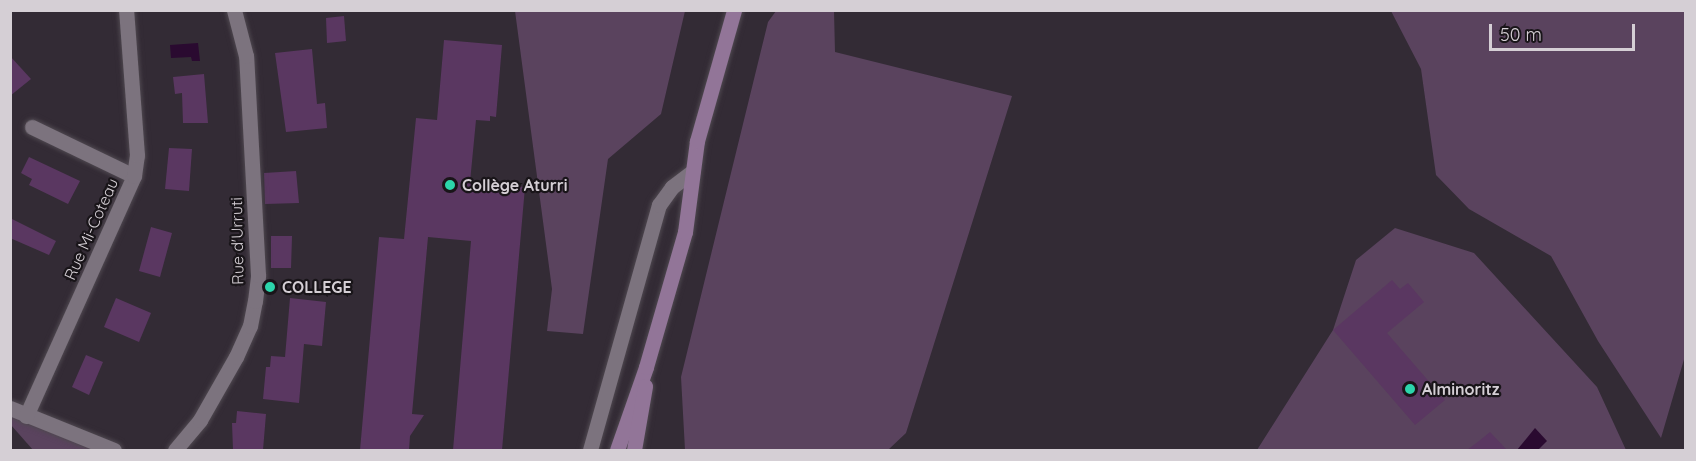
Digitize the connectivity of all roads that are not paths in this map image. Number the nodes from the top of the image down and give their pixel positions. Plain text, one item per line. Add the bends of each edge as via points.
1 (126, 10) edge
2 (234, 10) edge
3 (734, 10) edge
4 (32, 127) dead end
5 (693, 171) junction
6 (134, 176) junction
7 (646, 367) junction
8 (10, 408) edge
9 (26, 416) junction
10 (114, 450) edge
11 (175, 450) edge
12 (590, 450) edge
13 (616, 450) edge
14 (634, 450) edge

1 - 6 street, Rue Mi-Coteau via 137,155
2 - 11 street, Rue d'Urruti via 248,74 258,275 255,301 250,326 236,357 200,420
3 - 5 main road via 705,110
4 - 6 street
5 - 7 main road via 685,232
5 - 12 street via 672,187 659,205
6 - 9 street, Rue Mi-Coteau
7 - 13 main road
7 - 14 main road via 642,418
8 - 9 street
9 - 10 street

